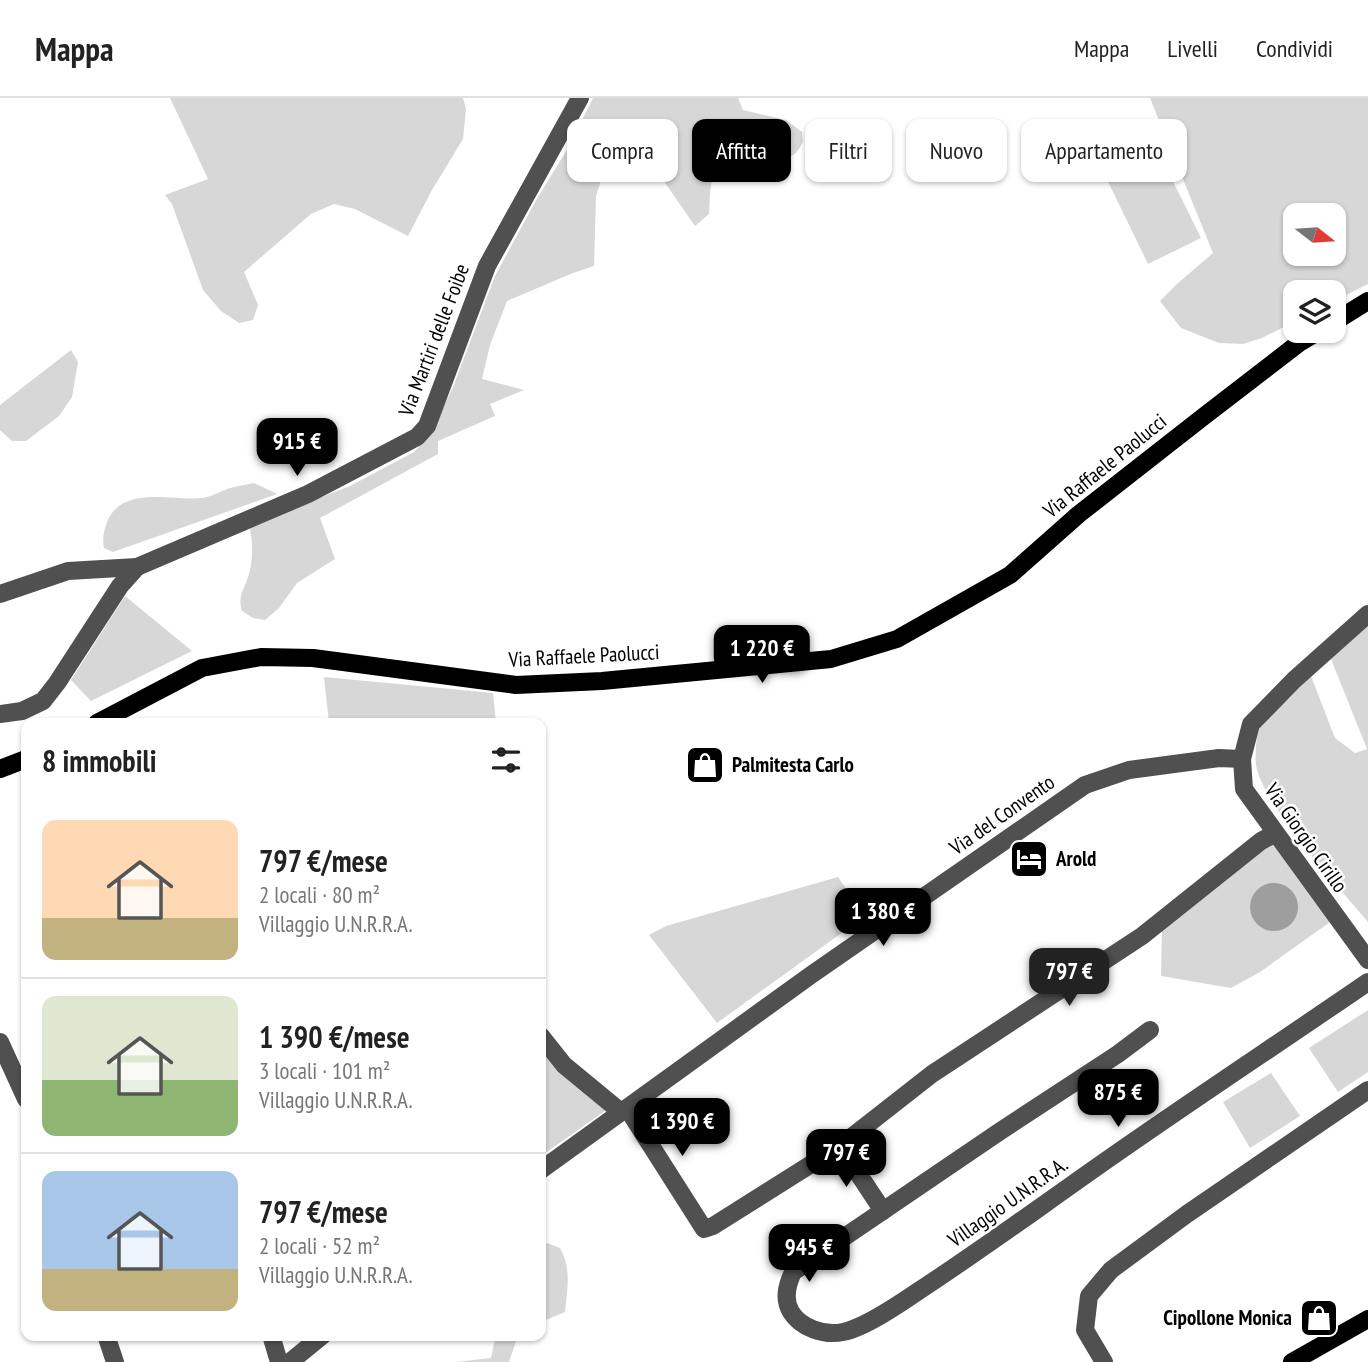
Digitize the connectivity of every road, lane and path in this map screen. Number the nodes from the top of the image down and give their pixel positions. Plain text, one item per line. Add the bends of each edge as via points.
1 (580, 98) edge
2 (1368, 301) edge
3 (1346, 315) edge
4 (1301, 343) edge
5 (137, 567) junction
6 (0, 594) edge
7 (1368, 614) edge
8 (0, 714) edge
9 (107, 718) edge
10 (1242, 759) junction
11 (21, 761) edge
12 (0, 769) edge
13 (1274, 834) junction
14 (1368, 960) edge
15 (1368, 982) edge
16 (1150, 1030) dead end
17 (0, 1042) edge
18 (546, 1042) edge
19 (21, 1087) edge
20 (1368, 1090) edge
21 (624, 1110) junction
22 (840, 1146) junction
23 (546, 1166) edge
24 (883, 1211) junction
25 (1368, 1319) edge
26 (108, 1341) edge
27 (273, 1341) edge
28 (316, 1341) edge
29 (115, 1362) edge
30 (279, 1362) edge
31 (290, 1362) edge
32 (1104, 1362) edge
33 (1292, 1362) edge

1 - 5 street, Via Martiri delle Foibe via 487,266 427,426 417,437 308,494
2 - 3 main road
4 - 9 main road, Via Raffaele Paolucci via 1079,514 1010,575 897,639 831,659 516,685 313,659 261,657 202,668
5 - 6 street, Via Martiri delle Foibe via 68,571
5 - 8 street, Via Martiri delle Foibe via 43,701
7 - 10 street, Via Giorgio Cirillo via 1251,724
10 - 13 street, Via Giorgio Cirillo via 1244,789
10 - 21 street, Via del Convento via 1129,769 1085,785
11 - 12 main road
13 - 14 street, Via Giorgio Cirillo
13 - 22 street via 1142,936 932,1074
15 - 24 street, Villaggio U.N.R.R.A. via 890,1310 845,1332 804,1326 786,1298 793,1272
16 - 24 street, Villaggio U.N.R.R.A.
17 - 19 street
18 - 21 street via 564,1065
20 - 32 street via 1111,1270 1089,1296 1085,1330
21 - 22 street via 704,1229
21 - 23 street, Via del Convento
22 - 24 street
25 - 33 main road
26 - 29 street
27 - 30 street
28 - 31 street

